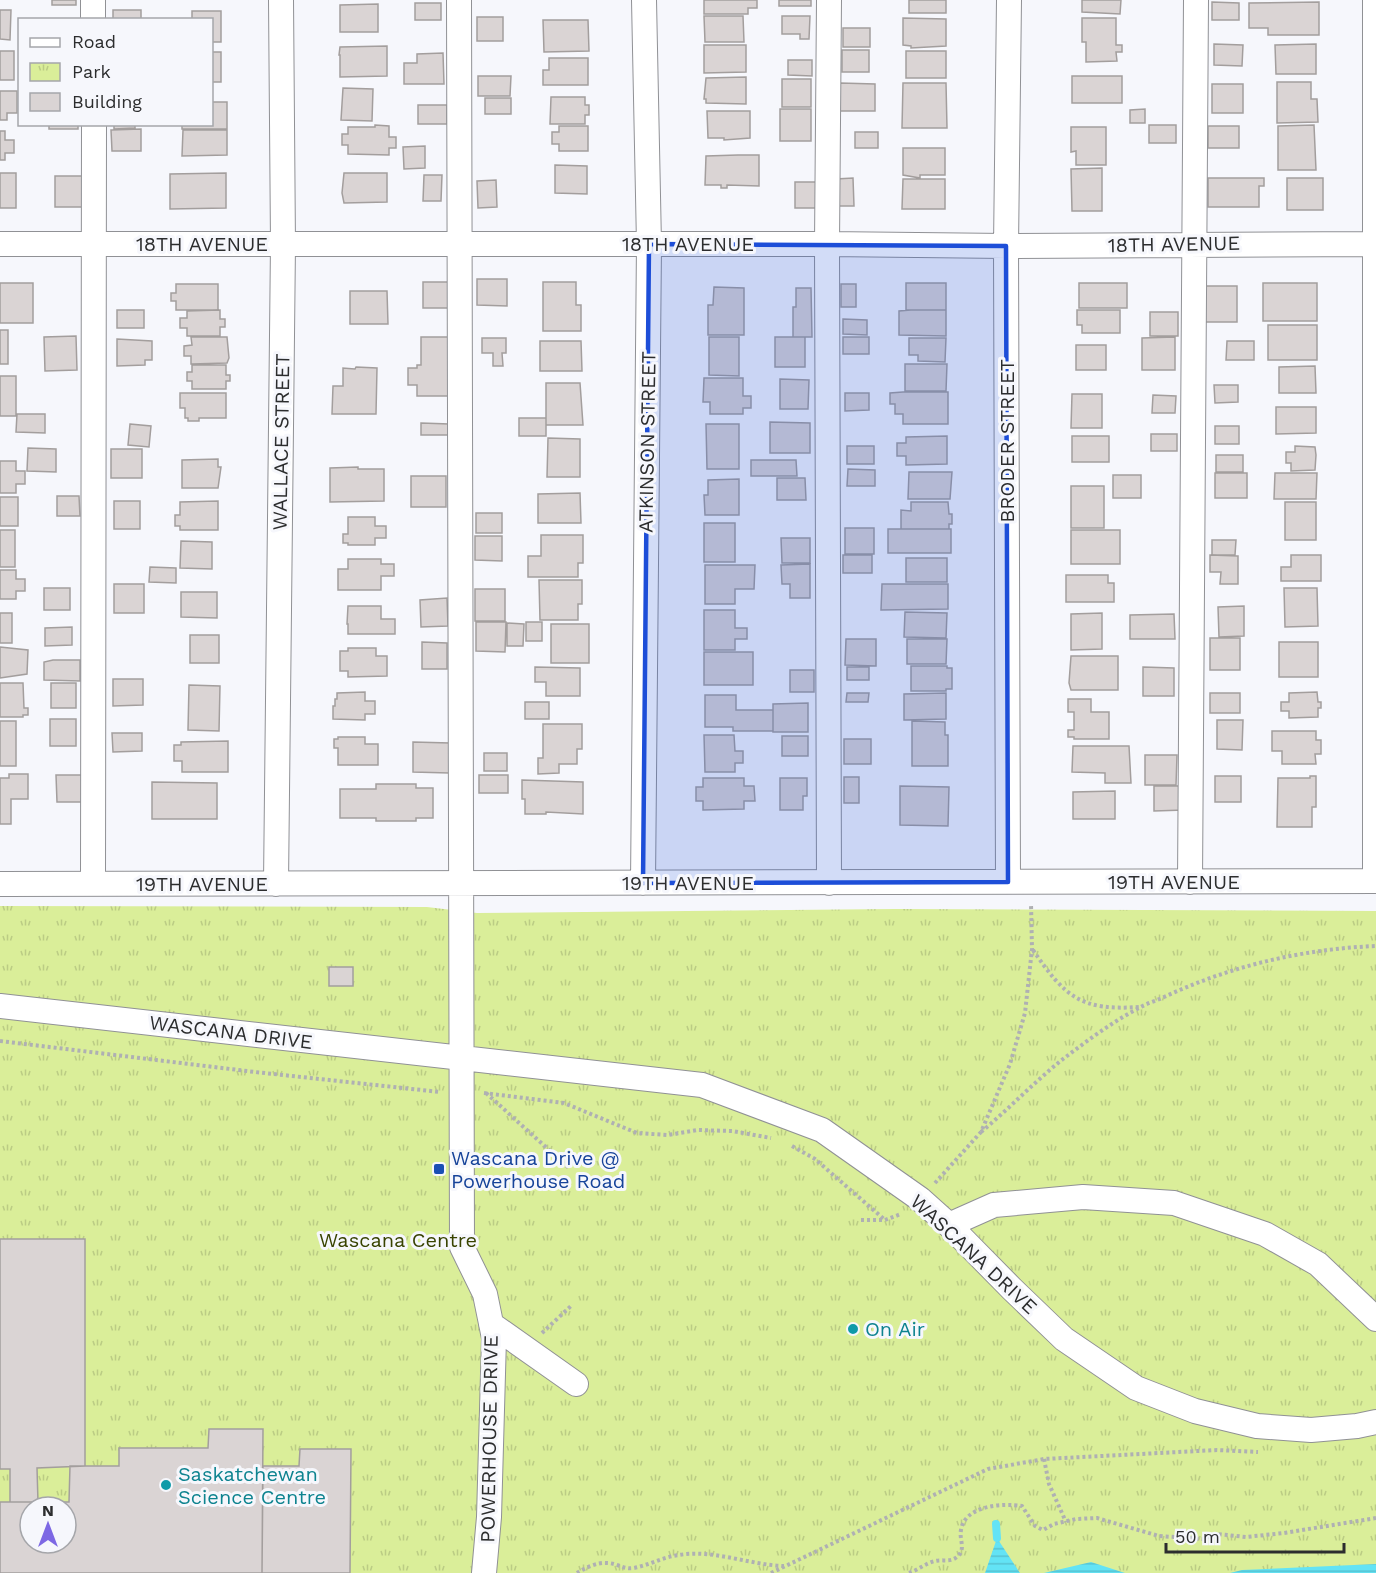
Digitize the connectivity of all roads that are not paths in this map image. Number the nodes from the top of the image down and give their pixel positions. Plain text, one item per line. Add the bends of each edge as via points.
1 (93, 0) edge
2 (281, 0) edge
3 (459, 0) edge
4 (644, 0) edge
5 (829, 0) edge
6 (1009, 0) edge
7 (1197, 0) edge
8 (1375, 0) edge
9 (93, 18) edge
10 (93, 126) edge
11 (0, 244) edge
12 (94, 244) junction
13 (283, 244) junction
14 (460, 244) junction
15 (649, 244) junction
16 (826, 244) junction
17 (1194, 244) junction
18 (1375, 244) edge
19 (1006, 246) junction
20 (1376, 881) edge
21 (1019, 882) junction
22 (1190, 882) junction
23 (643, 883) junction
24 (829, 883) junction
25 (0, 884) edge
26 (93, 884) junction
27 (276, 884) junction
28 (462, 884) junction
29 (0, 1006) edge
30 (462, 1059) junction
31 (949, 1225) junction
32 (1376, 1319) edge
33 (491, 1324) junction
34 (576, 1384) dead end
35 (1376, 1422) edge
36 (484, 1573) edge

1 - 9 street
2 - 13 street, WALLACE STREET
3 - 14 street
4 - 15 street, ATKINSON STREET
5 - 16 street
6 - 19 street, BRODER STREET
7 - 17 street
8 - 18 street
10 - 12 street
11 - 12 street, 18TH AVENUE
12 - 13 street, 18TH AVENUE
12 - 26 street
13 - 14 street, 18TH AVENUE
13 - 27 street, WALLACE STREET
14 - 15 street, 18TH AVENUE
14 - 28 street
15 - 16 street, 18TH AVENUE
15 - 23 street, ATKINSON STREET
16 - 19 street, 18TH AVENUE
16 - 24 street
17 - 18 street, 18TH AVENUE
17 - 19 street, 18TH AVENUE
17 - 22 street
18 - 20 street
19 - 21 street, BRODER STREET
20 - 22 street, 19TH AVENUE
21 - 22 street, 19TH AVENUE
21 - 24 street, 19TH AVENUE
23 - 24 street, 19TH AVENUE
23 - 28 street, 19TH AVENUE
25 - 26 street, 19TH AVENUE
26 - 27 street, 19TH AVENUE
27 - 28 street, 19TH AVENUE
28 - 30 street
29 - 30 street, WASCANA DRIVE
30 - 31 street, WASCANA DRIVE via 702,1085 822,1130 920,1199
30 - 33 street, POWERHOUSE DRIVE via 462,1247 484,1294
31 - 32 street via 994,1204 1083,1197 1174,1203 1265,1234 1318,1264
31 - 35 street, WASCANA DRIVE via 1064,1339 1136,1388 1195,1411 1257,1426 1311,1430
33 - 34 street
33 - 36 street, POWERHOUSE DRIVE via 494,1338 490,1506

